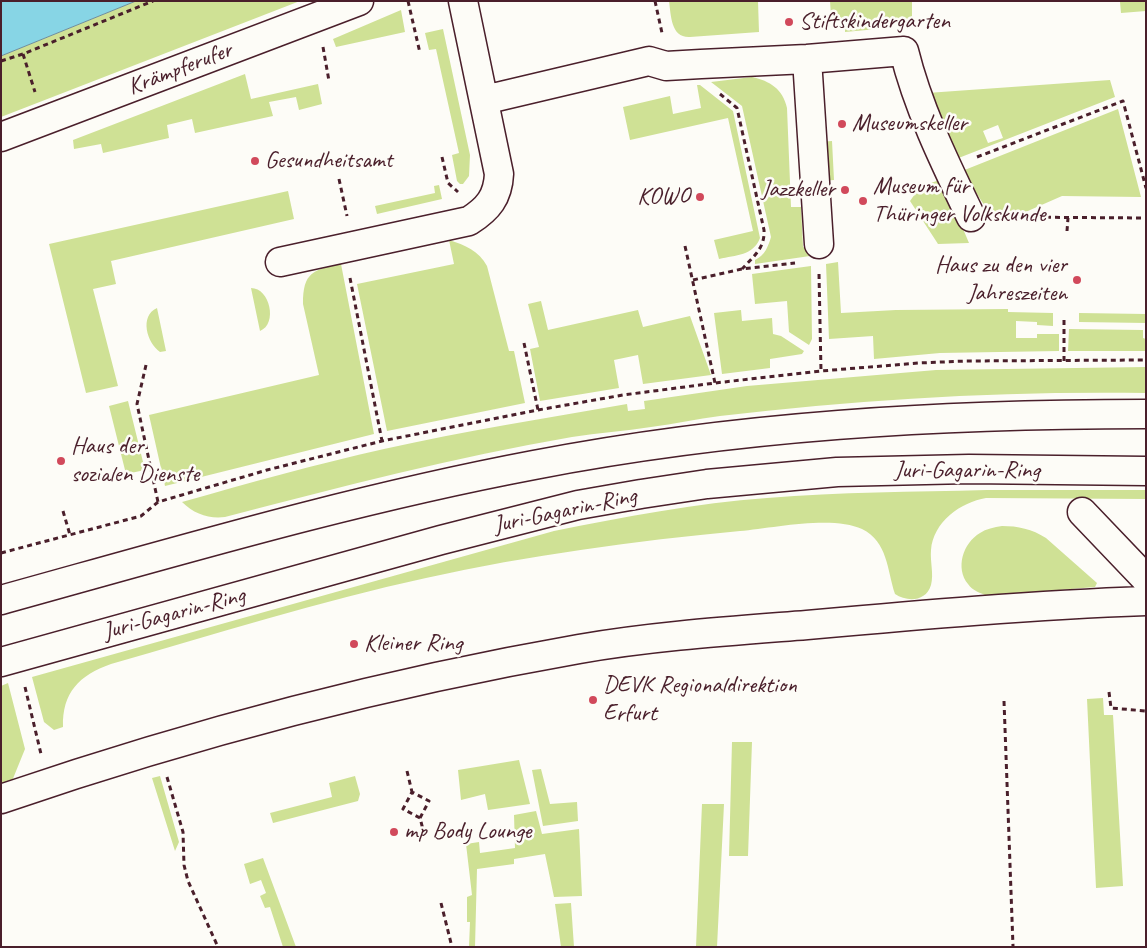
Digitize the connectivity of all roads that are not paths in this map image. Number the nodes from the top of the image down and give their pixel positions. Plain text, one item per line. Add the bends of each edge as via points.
1 (359, 1) edge
2 (463, 1) edge
3 (807, 59) junction
4 (484, 100) junction
5 (1, 137) edge
6 (971, 217) road end
7 (818, 244) dead end
8 (280, 262) dead end
9 (1146, 414) edge
10 (1146, 471) edge
11 (1082, 512) dead end
12 (1146, 579) edge
13 (1, 600) edge
14 (1146, 601) edge
15 (1, 662) edge
16 (1, 799) edge

1 - 5 street, Krämpferufer
2 - 4 street
3 - 4 street via 666,66 649,61
3 - 6 street via 904,51 912,82
3 - 7 street
4 - 8 street via 499,174 494,196 482,213 469,221
9 - 13 street, Juri-Gagarin-Ring via 896,420 717,437 535,465 276,524
10 - 15 street, Juri-Gagarin-Ring via 969,469 837,472 716,483 641,494 578,505 442,540
11 - 12 street
14 - 16 street via 708,633 582,649 378,690 158,750

